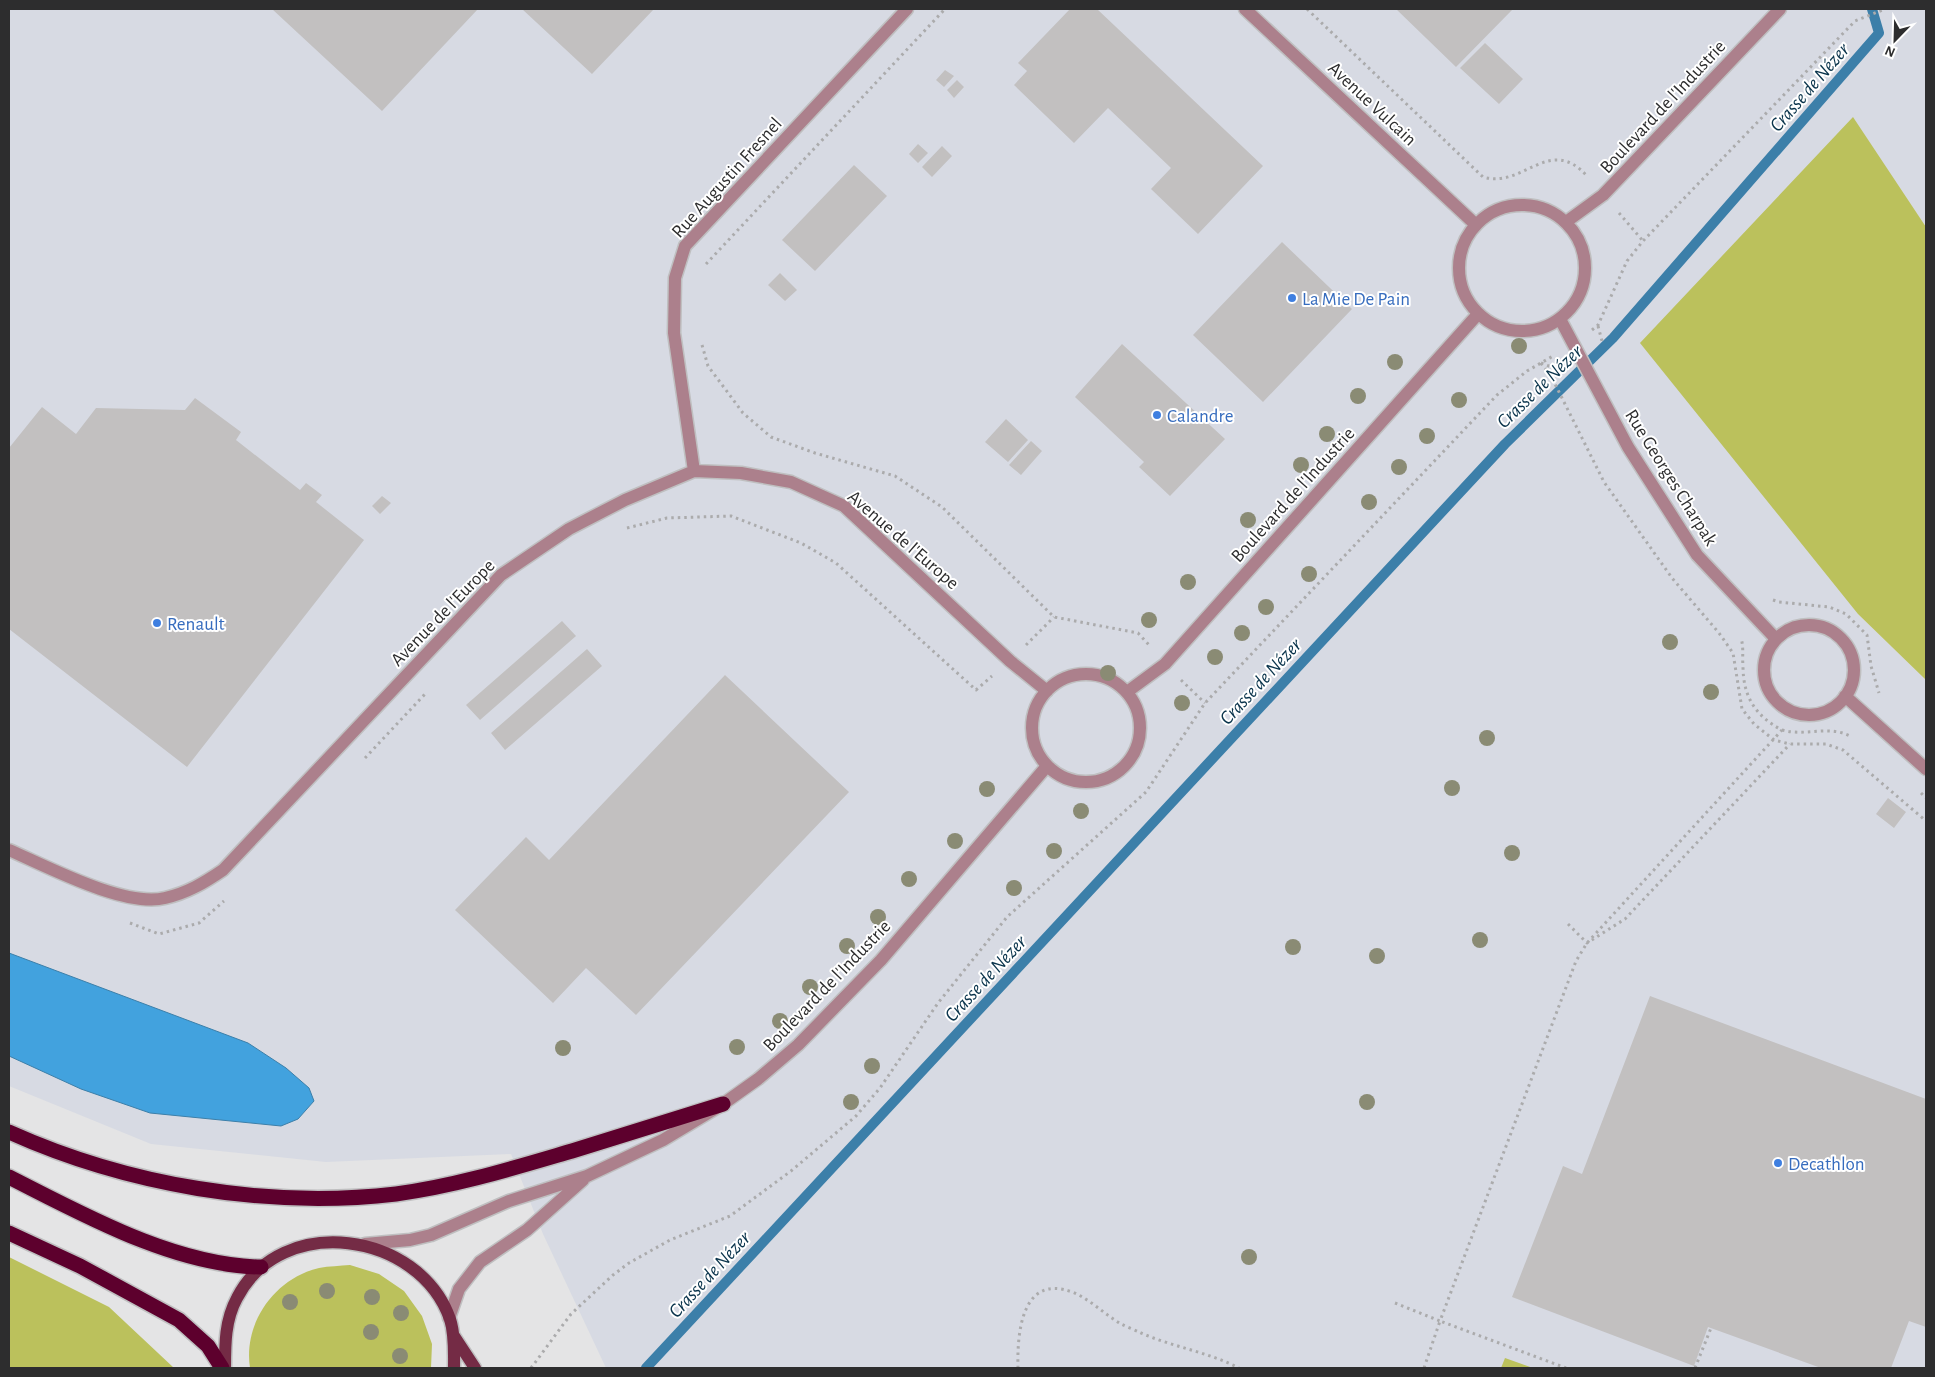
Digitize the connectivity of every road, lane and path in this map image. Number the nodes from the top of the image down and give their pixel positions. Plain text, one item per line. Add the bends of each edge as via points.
1 (907, 9) edge
2 (944, 9) edge
3 (1245, 9) edge
4 (1307, 9) edge
5 (1780, 9) edge
6 (1885, 9) edge
7 (1604, 195) junction
8 (1566, 222) junction
9 (1475, 224) junction
10 (1643, 241) junction
11 (702, 273) dead end
12 (1478, 314) junction
13 (1560, 318) junction
14 (1598, 325) junction
15 (1600, 337) dead end
16 (700, 339) dead end
17 (1576, 350) junction
18 (1541, 363) junction
19 (1563, 372) dead end
20 (694, 470) junction
21 (624, 529) dead end
22 (1766, 596) dead end
23 (1054, 617) junction
24 (1740, 635) dead end
25 (1776, 639) junction
26 (1010, 660) junction
27 (1165, 664) junction
28 (432, 687) dead end
29 (1047, 691) junction
30 (1127, 692) junction
31 (1845, 696) junction
32 (1880, 697) dead end
33 (1205, 703) junction
34 (1782, 730) junction
35 (1774, 740) junction
36 (1857, 740) dead end
37 (1790, 744) junction
38 (358, 765) dead end
39 (1047, 766) junction
40 (1926, 769) edge
41 (1919, 791) dead end
42 (1926, 798) edge
43 (1926, 821) edge
44 (9, 850) edge
45 (231, 893) dead end
46 (123, 920) dead end
47 (1568, 924) dead end
48 (1587, 942) junction
49 (723, 1104) junction
50 (9, 1132) edge
51 (587, 1176) junction
52 (9, 1177) edge
53 (9, 1232) edge
54 (365, 1244) junction
55 (261, 1267) junction
56 (1395, 1303) dead end
57 (449, 1318) junction
58 (1440, 1321) junction
59 (1711, 1328) dead end
60 (454, 1336) junction
61 (224, 1368) edge
62 (454, 1368) edge
63 (475, 1368) edge
64 (531, 1368) edge
65 (1018, 1368) edge
66 (1239, 1368) edge
67 (1424, 1368) edge
68 (1566, 1368) edge
69 (1695, 1368) edge

1 - 20 street, Rue Augustin Fresnel via 685,246 675,278 674,333
2 - 11 path via 705,265
3 - 9 street, Avenue Vulcain
4 - 7 path via 1483,178 1492,180 1511,176 1555,159 1578,166
5 - 7 street, Boulevard de l'Industrie
6 - 10 path via 1855,21
7 - 8 street, Boulevard de l'Industrie
7 - 10 path
8 - 9 street via 1549,210 1530,205 1510,205 1491,212
8 - 13 street via 1579,239 1585,260 1584,282 1576,302
9 - 12 street via 1464,240 1459,280 1466,299
10 - 14 path via 1627,261
12 - 13 street via 1510,330 1528,331 1545,327
12 - 27 street, Boulevard de l'Industrie
13 - 17 street, Rue Georges Charpak
14 - 15 path
14 - 17 path
16 - 23 path via 708,366 743,413 771,437 895,476 942,507
17 - 18 path
17 - 25 street, Rue Georges Charpak via 1628,447 1696,555
18 - 19 path
18 - 33 path via 1497,395
18 - 35 path via 1551,376 1591,459 1621,506 1672,578 1727,642 1733,653 1742,709
20 - 26 street, Avenue de l'Europe via 741,473 791,482 844,506
20 - 44 street, Avenue de l'Europe via 569,529 501,575 223,870 199,886 163,899 129,898
21 - 26 path via 666,518 731,516 801,543 836,563 976,690
22 - 32 path via 1779,602 1830,607 1846,614 1866,635
23 - 26 path
23 - 27 path via 1138,632
24 - 34 path via 1747,697 1761,716
25 - 31 street via 1787,630 1809,625 1831,631 1843,640 1854,668
25 - 31 street via 1764,662 1764,676 1775,700 1798,714 1824,712
26 - 29 street, Avenue de l'Europe
27 - 30 street, Boulevard de l'Industrie
27 - 33 path
28 - 38 path
29 - 30 street via 1061,680 1078,674 1096,675 1113,681
29 - 39 street via 1037,705 1032,721 1032,737
30 - 39 street via 1137,708 1141,726 1138,745 1130,761 1116,774 1099,781 1080,783 1062,777
31 - 40 street
33 - 64 path via 1146,792 1007,917 938,1003 880,1088 856,1116 730,1216 670,1240 612,1275 571,1314
34 - 35 path
34 - 36 path via 1800,733 1834,730
35 - 37 path
35 - 48 path
37 - 43 path via 1826,744 1839,748
37 - 48 path via 1625,918
39 - 49 street, Boulevard de l'Industrie via 881,960 798,1045
41 - 42 path
45 - 46 path via 199,923 159,934
47 - 48 path
48 - 58 path via 1576,961
49 - 50 highway via 491,1176 396,1194 318,1198 245,1194 176,1185 105,1167
49 - 51 street, Boulevard de l'Industrie via 663,1140
51 - 54 street, Boulevard de l'Industrie via 509,1201 431,1235
51 - 57 street, Boulevard de l'Industrie via 526,1230 480,1262 458,1289
52 - 55 highway via 96,1220 178,1253 214,1263
53 - 61 highway via 179,1320 208,1346
54 - 55 main road via 331,1241 292,1250
54 - 57 main road via 402,1260 422,1275
55 - 61 main road via 237,1298 224,1335
56 - 58 path
57 - 60 main road
58 - 67 path
58 - 68 path
59 - 69 path
60 - 62 main road
60 - 63 main road
65 - 66 path via 1023,1314 1036,1296 1060,1289 1088,1300 1121,1324 1145,1335 1213,1356

